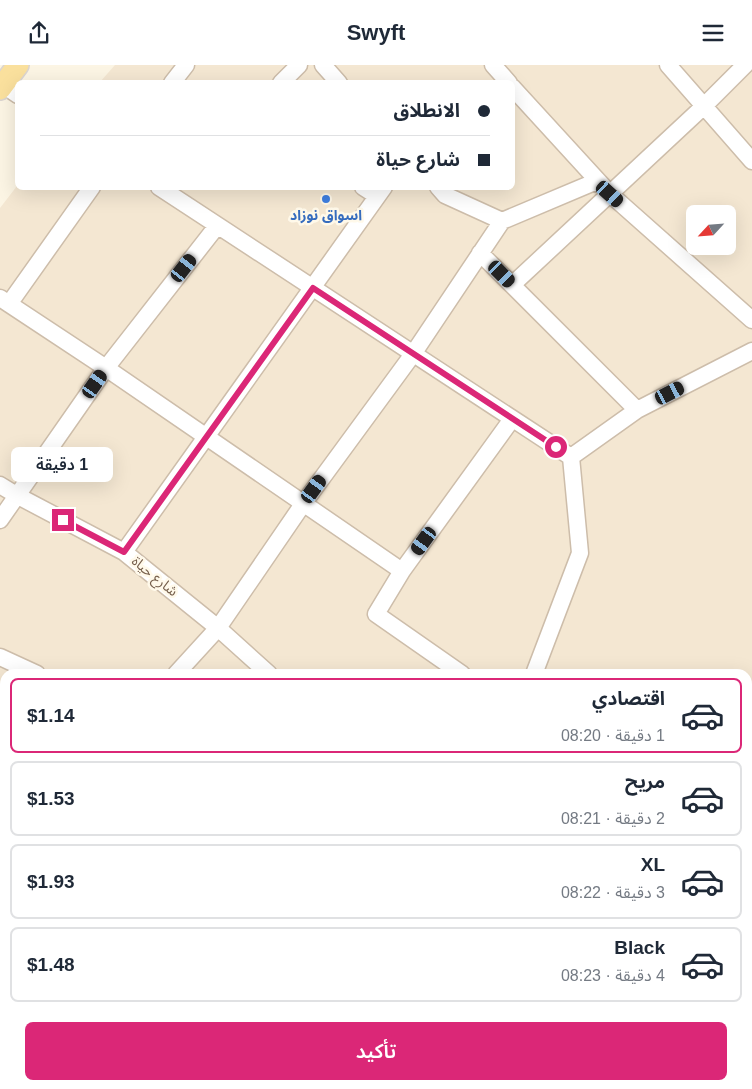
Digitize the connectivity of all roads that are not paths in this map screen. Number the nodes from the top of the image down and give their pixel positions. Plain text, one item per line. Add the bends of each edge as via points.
1 (18, 65) edge
2 (186, 65) edge
3 (299, 65) edge
4 (323, 65) edge
5 (493, 65) edge
6 (668, 65) edge
7 (745, 65) edge
8 (174, 80) edge
9 (284, 80) edge
10 (336, 80) edge
11 (506, 80) edge
12 (7, 89) edge
13 (515, 90) edge
14 (704, 106) junction
15 (752, 161) edge
16 (597, 181) junction
17 (90, 190) edge
18 (168, 190) edge
19 (441, 190) edge
20 (380, 192) edge
21 (610, 194) junction
22 (502, 221) junction
23 (217, 226) junction
24 (480, 253) junction
25 (512, 285) junction
26 (313, 288) junction
27 (4, 301) edge
28 (752, 320) edge
29 (752, 351) edge
30 (414, 354) junction
31 (106, 368) junction
32 (637, 410) junction
33 (512, 419) junction
34 (205, 437) junction
35 (571, 457) junction
36 (0, 485) edge
37 (18, 496) junction
38 (303, 504) junction
39 (0, 520) edge
40 (124, 552) junction
41 (402, 571) junction
42 (218, 628) junction
43 (0, 657) edge
44 (25, 669) edge
45 (181, 669) edge
46 (263, 669) edge
47 (455, 669) edge
48 (536, 669) edge

1 - 12 main road
2 - 8 street
3 - 9 street
4 - 10 street
5 - 11 street
6 - 14 street
7 - 14 street
13 - 16 street
14 - 15 street
14 - 21 street
16 - 21 street
16 - 22 street
17 - 27 street
18 - 23 street
19 - 22 street
20 - 26 street
21 - 25 street
21 - 28 street
22 - 24 street
23 - 26 street
23 - 31 street
24 - 25 street
24 - 30 street
25 - 32 street
26 - 30 street
26 - 34 street
27 - 31 street
29 - 32 street
30 - 33 street
30 - 38 street
31 - 34 street
31 - 37 street
32 - 35 street
33 - 35 street
33 - 41 street
34 - 38 street
34 - 40 street
35 - 48 street via 580,553
36 - 37 street, شارع حياة
37 - 39 street
37 - 40 street, شارع حياة
38 - 41 street
38 - 42 street
40 - 42 street, شارع حياة
41 - 47 street via 376,615
42 - 45 street
42 - 46 street, شارع حياة
43 - 44 street

